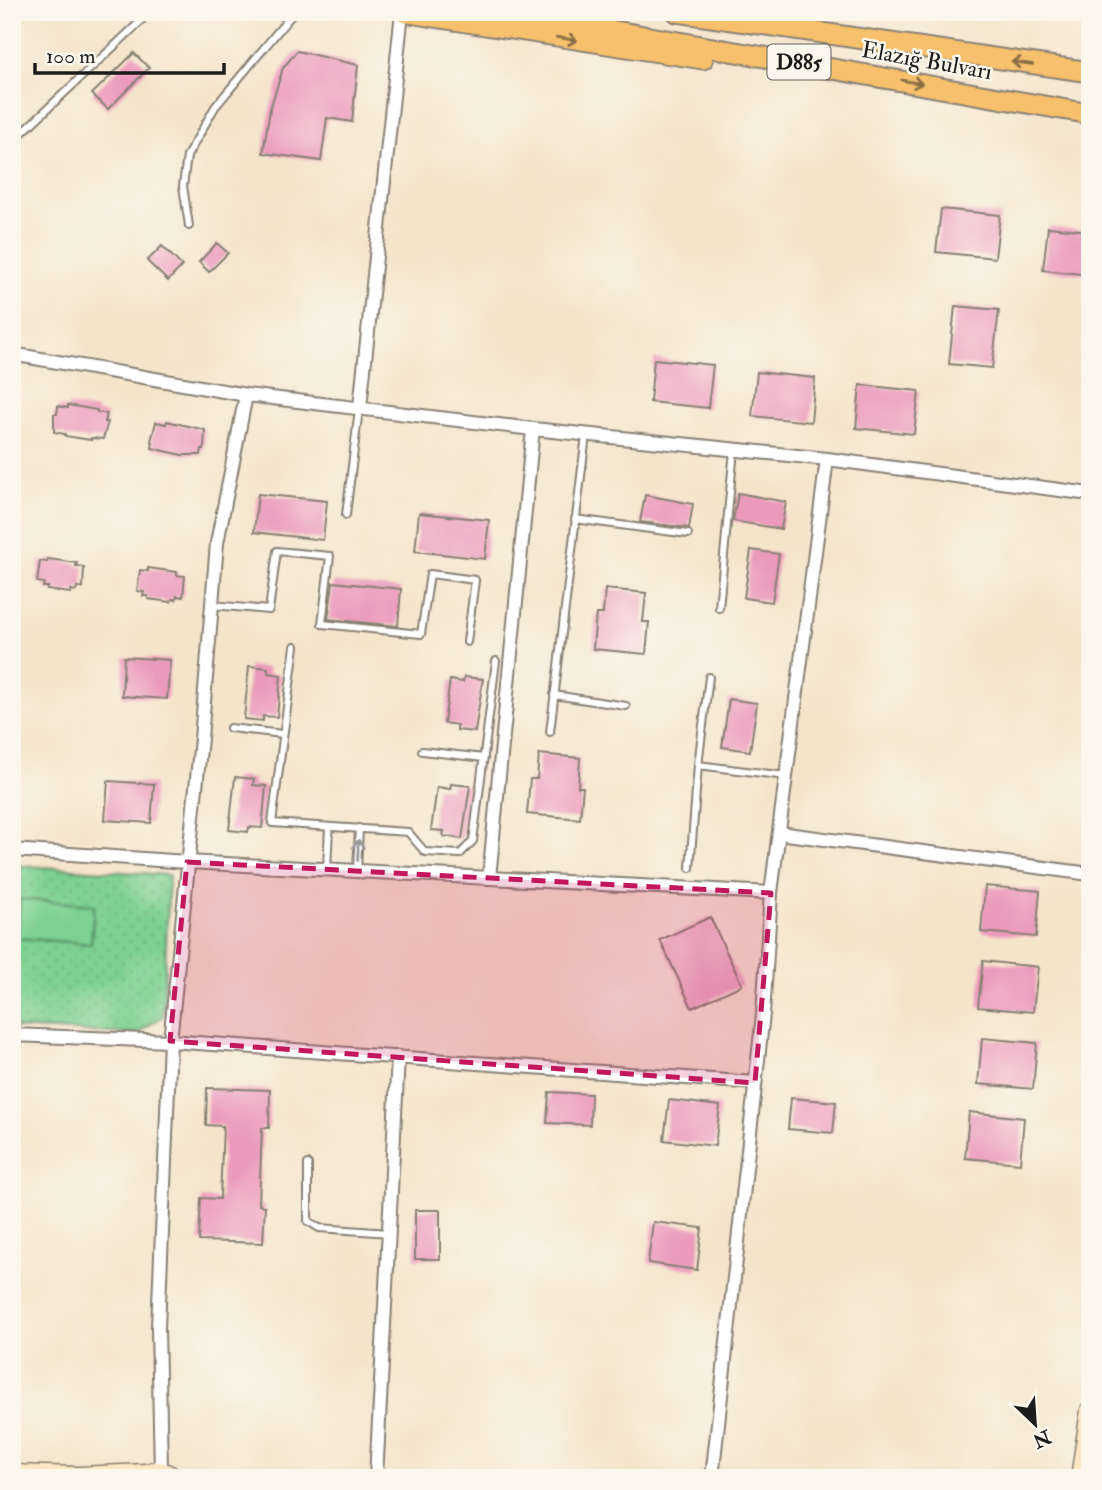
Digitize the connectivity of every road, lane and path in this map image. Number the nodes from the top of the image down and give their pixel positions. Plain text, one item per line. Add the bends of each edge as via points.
1 (145, 12) edge
2 (295, 12) edge
3 (402, 12) edge
4 (507, 12) edge
5 (677, 12) edge
6 (755, 12) edge
7 (856, 39) junction
8 (1090, 72) edge
9 (864, 73) junction
10 (1090, 114) edge
11 (12, 142) edge
12 (189, 226) dead end
13 (12, 354) edge
14 (246, 395) junction
15 (360, 407) junction
16 (533, 429) junction
17 (586, 434) junction
18 (734, 450) junction
19 (827, 459) junction
20 (1090, 494) edge
21 (346, 515) dead end
22 (575, 519) junction
23 (688, 534) dead end
24 (212, 605) junction
25 (719, 608) dead end
26 (467, 642) dead end
27 (295, 646) dead end
28 (496, 662) dead end
29 (709, 677) dead end
30 (554, 695) junction
31 (626, 706) dead end
32 (230, 728) dead end
33 (550, 732) dead end
34 (283, 734) junction
35 (422, 751) dead end
36 (484, 758) junction
37 (698, 765) junction
38 (786, 776) junction
39 (329, 827) junction
40 (359, 828) junction
41 (779, 833) junction
42 (12, 850) edge
43 (187, 862) junction
44 (690, 868) dead end
45 (327, 870) junction
46 (357, 871) junction
47 (1090, 874) edge
48 (489, 878) junction
49 (771, 893) junction
50 (12, 1035) edge
51 (170, 1041) junction
52 (398, 1057) junction
53 (755, 1083) junction
54 (309, 1164) dead end
55 (390, 1233) junction
56 (1090, 1410) edge
57 (12, 1474) edge
58 (154, 1475) edge
59 (376, 1478) edge
60 (712, 1478) edge
61 (1080, 1478) edge

1 - 11 lane via 141,21
2 - 12 lane via 215,107 187,156 183,186
3 -> 9 highway via 718,61
3 - 15 street
4 - 9 highway, Elazığ Bulvarı / D885
5 - 7 highway, Elazığ Bulvarı / D885
6 - 7 highway
8 -> 7 highway, Elazığ Bulvarı / D885
9 -> 10 highway, Elazığ Bulvarı / D885
13 - 14 street
14 - 15 street
14 - 24 street via 217,543
15 - 16 street
15 - 21 lane
16 - 17 street
16 - 48 street
17 - 18 street
17 - 22 lane
18 - 19 street
18 - 25 lane
19 - 20 street
19 - 38 street
22 - 23 lane
22 - 30 lane
24 - 26 lane via 269,610 276,551 330,556 321,624 421,634 430,574 475,580
24 - 43 street
27 - 34 lane
28 - 36 lane
29 - 37 lane
30 - 31 lane
30 - 33 lane
32 - 34 lane
34 - 39 lane via 272,823
35 - 36 lane
36 - 40 lane via 473,841 460,853 425,852 408,832
37 - 38 lane
37 - 44 lane
38 - 41 street
39 - 40 lane
39 - 45 lane
46 -> 40 lane
41 - 47 street
41 - 49 street
42 - 43 street
43 - 45 street
43 - 51 street
45 - 46 street
46 - 48 street
48 - 49 street
49 - 53 street
50 - 51 street
51 - 52 street
51 - 58 street
52 - 53 street
52 - 55 street
53 - 60 street
54 - 55 lane via 309,1221 319,1228
55 - 59 street
56 - 61 main road
57 - 58 main road

